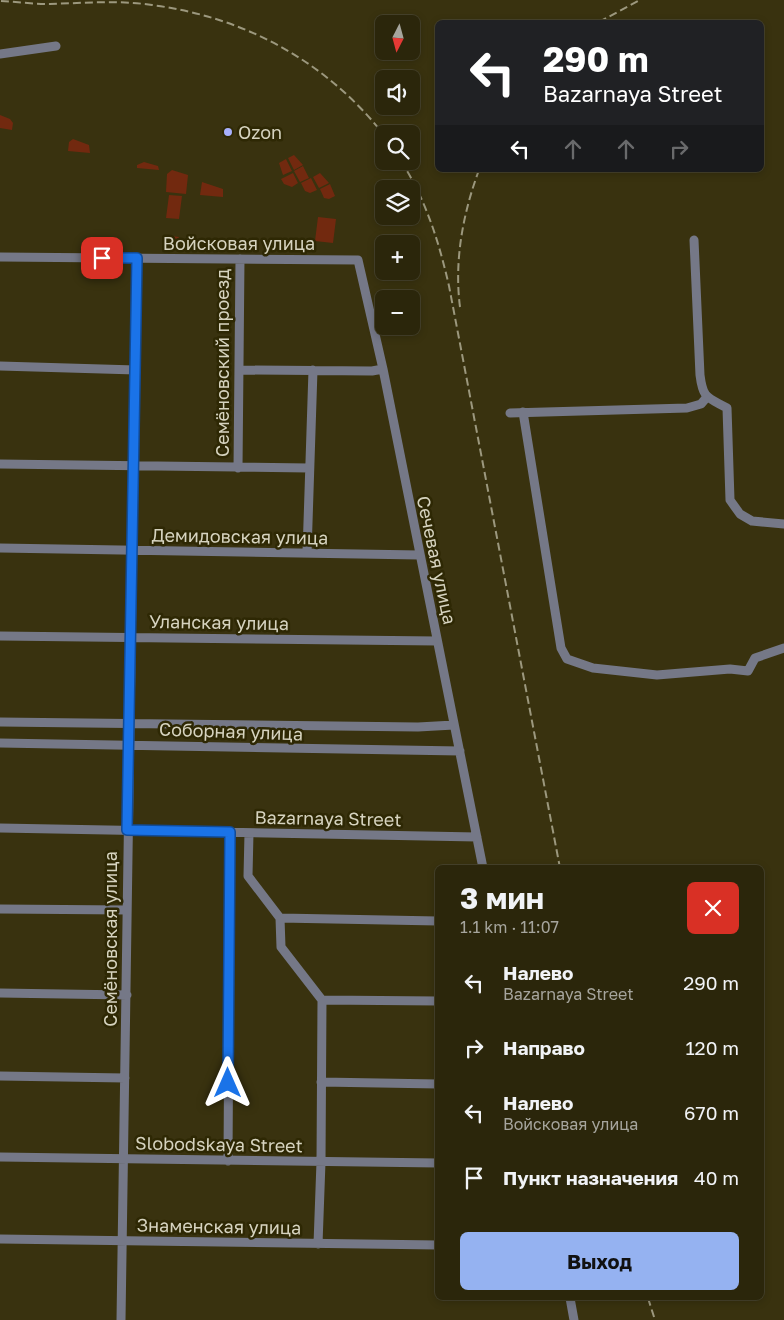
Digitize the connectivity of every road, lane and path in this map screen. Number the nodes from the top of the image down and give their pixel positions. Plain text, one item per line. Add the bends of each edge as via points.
1 (56, 46) dead end
2 (0, 54) edge
3 (694, 240) dead end
4 (0, 257) edge
5 (137, 258) junction
6 (240, 259) junction
7 (358, 260) joint
8 (0, 366) edge
9 (382, 369) junction
10 (136, 370) junction
11 (239, 370) junction
12 (313, 370) junction
13 (707, 397) junction
14 (523, 412) junction
15 (510, 413) dead end
16 (0, 464) edge
17 (134, 466) junction
18 (238, 468) junction
19 (309, 468) junction
20 (784, 524) edge
21 (0, 548) edge
22 (133, 550) junction
23 (307, 553) junction
24 (420, 555) junction
25 (0, 636) edge
26 (130, 637) junction
27 (438, 641) junction
28 (784, 648) edge
29 (0, 722) edge
30 (130, 724) junction
31 (454, 725) junction
32 (0, 743) edge
33 (130, 744) junction
34 (460, 751) junction
35 (0, 828) edge
36 (127, 830) junction
37 (230, 832) junction
38 (249, 833) junction
39 (476, 836) junction
40 (482, 865) edge
41 (0, 909) edge
42 (127, 910) junction
43 (280, 918) junction
44 (435, 921) edge
45 (0, 993) edge
46 (127, 995) junction
47 (322, 1000) junction
48 (435, 1002) edge
49 (0, 1076) edge
50 (126, 1078) junction
51 (321, 1082) junction
52 (435, 1084) edge
53 (0, 1157) edge
54 (123, 1159) junction
55 (228, 1161) junction
56 (321, 1162) junction
57 (435, 1163) edge
58 (0, 1239) edge
59 (122, 1242) junction
60 (318, 1244) junction
61 (435, 1245) edge
62 (570, 1300) edge
63 (120, 1320) edge
64 (574, 1320) edge

1 - 2 street
3 - 13 street via 700,375 702,391
4 - 5 street, Войсковая улица
5 - 6 street, Войсковая улица
5 - 10 street, Семёновская улица
6 - 7 street, Войсковая улица
6 - 11 street, Семёновский проезд
7 - 9 street, Сечевая улица
8 - 10 street
9 - 12 street
9 - 24 street, Сечевая улица
10 - 17 street, Семёновская улица
11 - 12 street
11 - 18 street, Семёновский проезд
12 - 19 street
13 - 14 street via 700,404 687,408
13 - 20 street via 727,408 730,500 740,514 752,521
14 - 15 street
14 - 28 street via 561,648 567,659 593,668 657,675 730,669 748,671 755,658
16 - 17 street
17 - 18 street
17 - 22 street, Семёновская улица
18 - 19 street
19 - 23 street
21 - 22 street, Демидовская улица
22 - 23 street, Демидовская улица
22 - 26 street, Семёновская улица
23 - 24 street, Демидовская улица
24 - 27 street, Сечевая улица
25 - 26 street, Уланская улица
26 - 27 street, Уланская улица
26 - 30 street, Семёновская улица
27 - 31 street, Сечевая улица
29 - 30 street
30 - 31 street
30 - 33 street, Семёновская улица
31 - 34 street, Сечевая улица
32 - 33 street, Соборная улица
33 - 34 street, Соборная улица
33 - 36 street, Семёновская улица
34 - 39 street, Сечевая улица
35 - 36 street, Bazarnaya Street
36 - 37 street, Bazarnaya Street
36 - 42 street, Семёновская улица
37 - 38 street, Bazarnaya Street
37 - 55 street
38 - 39 street, Bazarnaya Street
38 - 43 street via 248,876
39 - 40 street, Сечевая улица
41 - 42 street
42 - 46 street, Семёновская улица
43 - 44 street
43 - 47 street via 281,947
45 - 46 street
46 - 50 street, Семёновская улица
47 - 48 street
47 - 51 street
49 - 50 street
50 - 54 street, Семёновская улица
51 - 52 street
51 - 56 street
53 - 54 street, Slobodskaya Street
54 - 55 street, Slobodskaya Street
54 - 59 street, Семёновская улица
55 - 56 street, Slobodskaya Street
56 - 57 street, Slobodskaya Street
56 - 60 street
58 - 59 street, Знаменская улица
59 - 60 street, Знаменская улица
59 - 63 street, Семёновская улица
60 - 61 street, Знаменская улица
62 - 64 street

